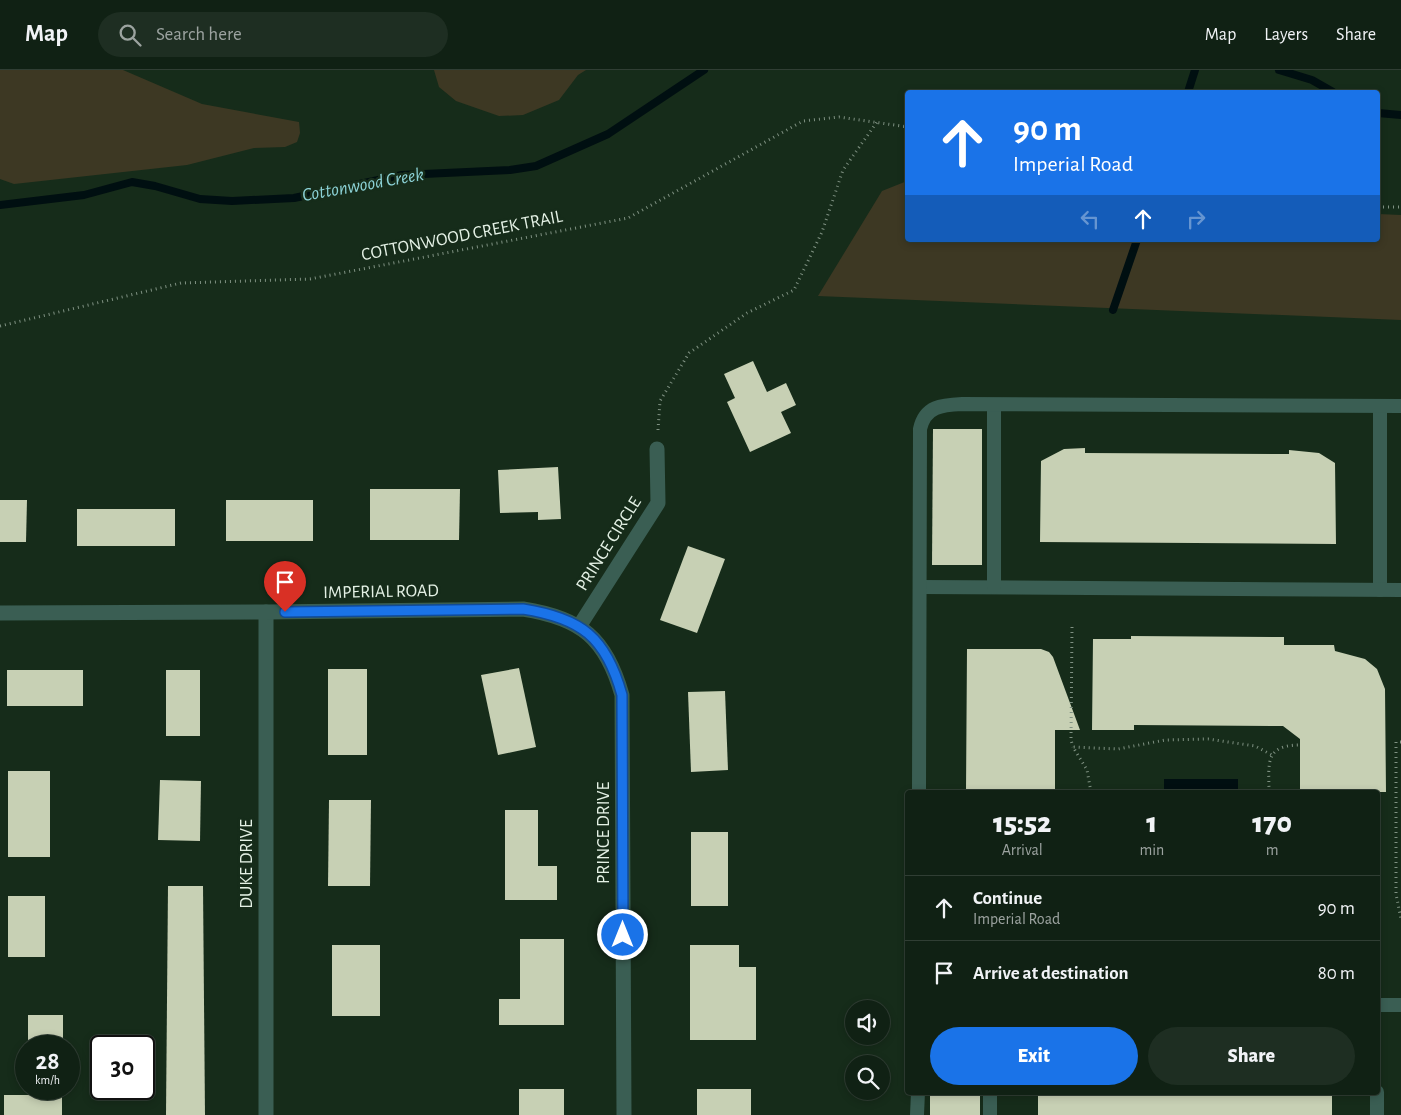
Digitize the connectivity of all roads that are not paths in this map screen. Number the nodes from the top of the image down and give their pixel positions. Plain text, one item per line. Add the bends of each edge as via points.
1 (994, 405) junction
2 (1380, 406) junction
3 (1401, 406) edge
4 (657, 449) road end
5 (920, 587) junction
6 (994, 587) junction
7 (1380, 590) junction
8 (1401, 590) edge
9 (266, 612) junction
10 (0, 613) edge
11 (580, 626) junction
12 (919, 790) edge
13 (1380, 1005) edge
14 (1401, 1005) edge
15 (918, 1095) edge
16 (990, 1095) edge
17 (1377, 1095) edge
18 (266, 1115) edge
19 (624, 1115) edge
20 (917, 1115) edge
21 (990, 1115) edge
22 (1377, 1115) edge

1 - 2 lane
1 - 5 lane via 943,405 931,410 923,419 920,429
1 - 6 lane
2 - 3 lane
2 - 7 lane
4 - 11 street, PRINCE CIRCLE via 658,503
5 - 6 lane
5 - 12 lane
6 - 7 lane
7 - 8 lane
9 - 10 street, IMPERIAL ROAD
9 - 11 street, IMPERIAL ROAD via 523,609 549,613
9 - 18 street, DUKE DRIVE
11 - 19 street, PRINCE DRIVE via 603,649 615,670 622,695
13 - 14 lane
15 - 20 lane
16 - 21 lane
17 - 22 lane

